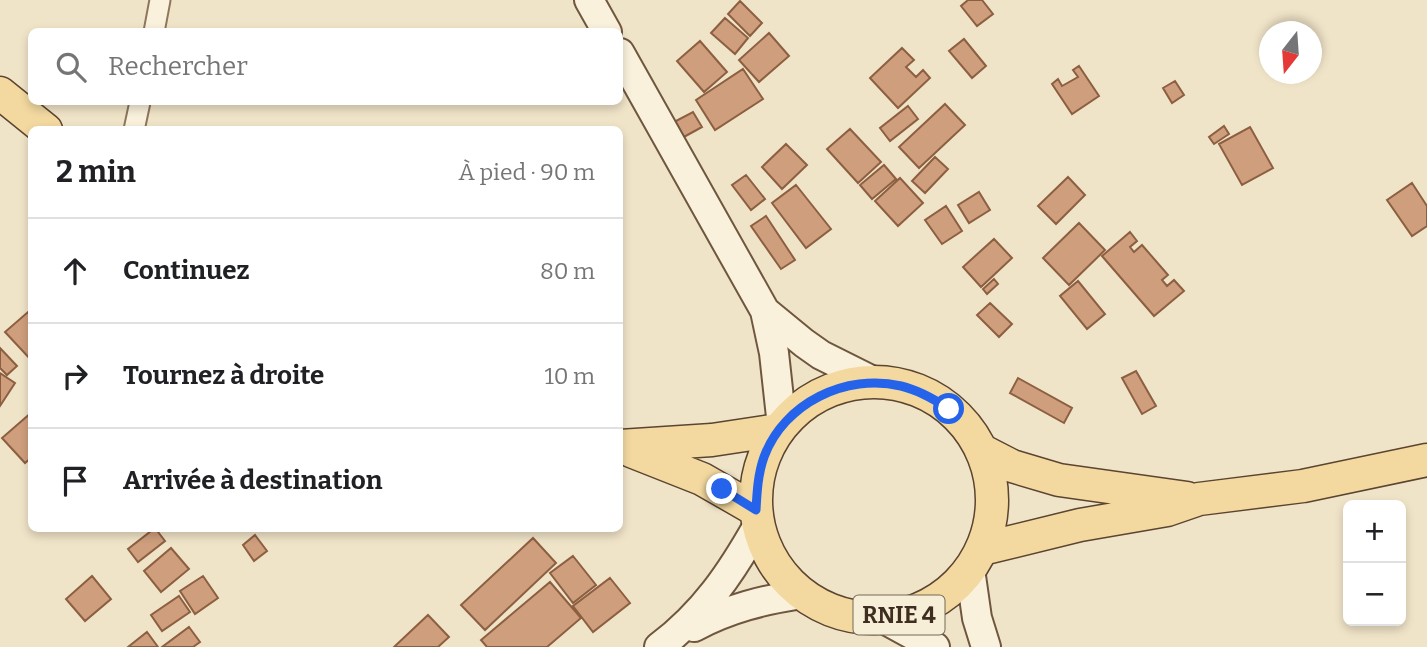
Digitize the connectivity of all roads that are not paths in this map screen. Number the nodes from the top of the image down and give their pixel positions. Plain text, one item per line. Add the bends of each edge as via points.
1 (160, 0) edge
2 (589, 0) edge
3 (155, 28) edge
4 (605, 28) edge
5 (623, 58) edge
6 (1, 95) edge
7 (139, 105) edge
8 (41, 126) edge
9 (135, 126) edge
10 (765, 311) junction
11 (875, 382) junction
12 (780, 428) junction
13 (623, 446) edge
14 (623, 447) edge
15 (981, 450) junction
16 (1427, 460) edge
17 (1199, 499) junction
18 (757, 517) junction
19 (976, 559) junction
20 (802, 594) junction
21 (882, 618) junction
22 (662, 645) edge
23 (935, 647) edge
24 (986, 647) edge

1 - 3 street
2 - 4 street
5 - 10 street
6 - 8 main road
7 - 9 street
10 - 11 street via 812,349
10 - 12 street
11 - 12 main road, RNIE 4 via 823,394
11 - 15 main road, RNIE 4 via 902,386 949,409
12 - 13 main road via 690,442
12 - 18 main road, RNIE 4 via 757,482
14 - 18 main road via 693,475
15 - 17 main road, RNIE 4 via 1059,481
15 - 19 main road, RNIE 4 via 991,483 991,517
16 - 17 main road, RNIE 4 via 1303,486
17 - 19 main road, RNIE 4 via 1167,510 1080,525
18 - 20 main road, RNIE 4 via 767,551 782,575
18 - 22 street via 735,566 708,603
19 - 21 main road, RNIE 4 via 953,588 932,603
19 - 24 street via 977,618
20 - 21 main road, RNIE 4 via 827,608
20 - 22 street via 722,613
21 - 23 street

